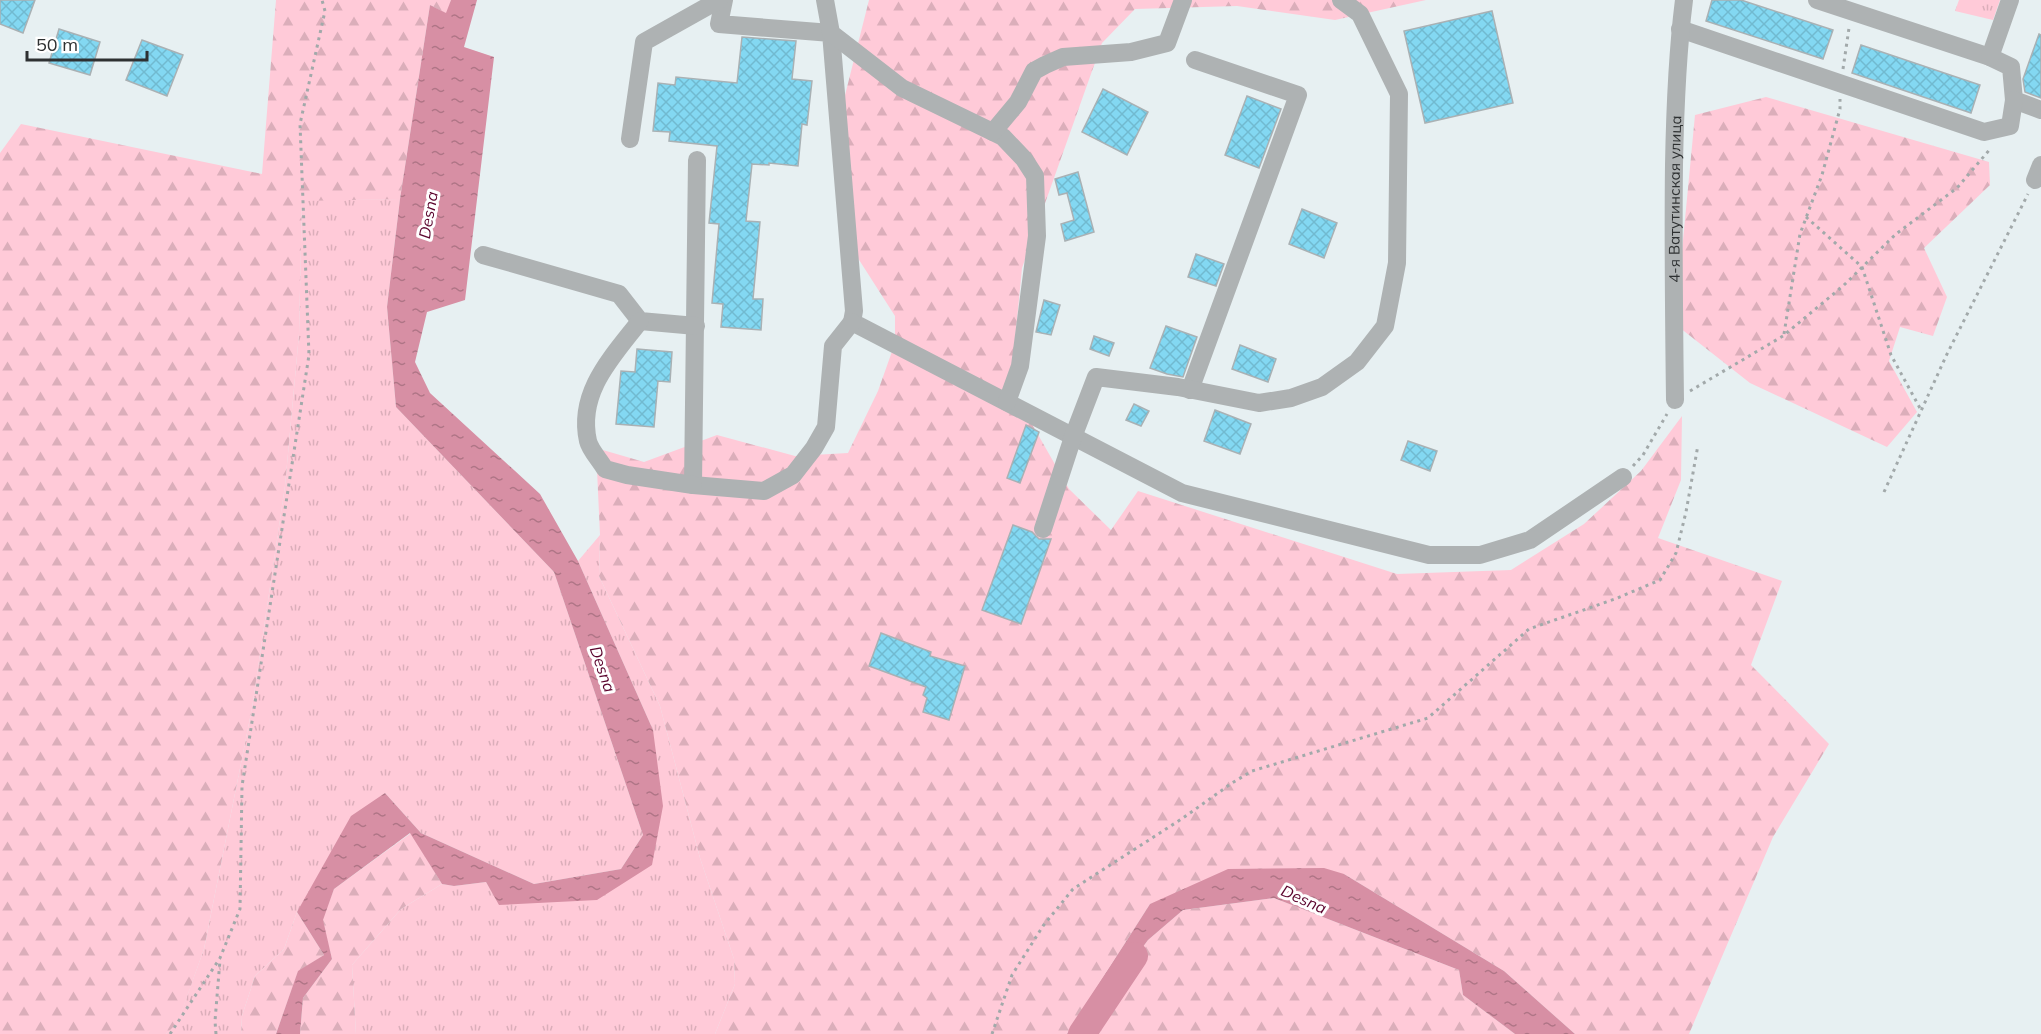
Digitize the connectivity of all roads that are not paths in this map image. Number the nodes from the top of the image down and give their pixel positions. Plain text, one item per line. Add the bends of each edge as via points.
1 (719, 0) edge
2 (724, 0) edge
3 (825, 0) edge
4 (1183, 0) edge
5 (1341, 0) edge
6 (1684, 0) edge
7 (1817, 0) edge
8 (2010, 0) edge
9 (1853, 6) edge
10 (1680, 29) junction
11 (831, 33) junction
12 (1990, 57) junction
13 (1196, 60) dead end
14 (2014, 100) junction
15 (2041, 110) edge
16 (993, 132) junction
17 (630, 139) dead end
18 (697, 160) dead end
19 (483, 255) dead end
20 (640, 321) junction
21 (852, 322) junction
22 (696, 326) junction
23 (1190, 390) junction
24 (1675, 400) road end
25 (1007, 402) junction
26 (1073, 436) junction
27 (1623, 477) road end
28 (693, 485) junction
29 (1043, 529) dead end

1 - 17 street via 644,42
2 - 11 street via 718,24
3 - 11 street
4 - 16 street via 1167,43 1131,52 1063,57 1034,71 1018,102
5 - 23 street via 1360,14 1399,94 1397,263 1385,326 1357,362 1322,387 1291,398 1259,403
6 - 10 street, 4-я Ватутинская улица
7 - 9 street
8 - 12 street
9 - 12 street
10 - 14 street via 1984,132 2010,126
10 - 24 street, 4-я Ватутинская улица via 1673,241
11 - 16 street via 902,88
11 - 21 street
12 - 14 street via 2011,67
13 - 23 street via 1298,95
14 - 15 street
16 - 25 street via 1003,137 1035,176 1036,248 1020,366
18 - 22 street
19 - 20 street via 619,294
20 - 22 street
20 - 28 street via 600,372 586,410 588,443 605,469
21 - 25 street
21 - 28 street via 832,346 826,427 793,475 764,491
22 - 28 street
23 - 26 street via 1096,377
25 - 26 street
26 - 27 street via 1182,493 1429,555 1480,555 1530,540
26 - 29 street

